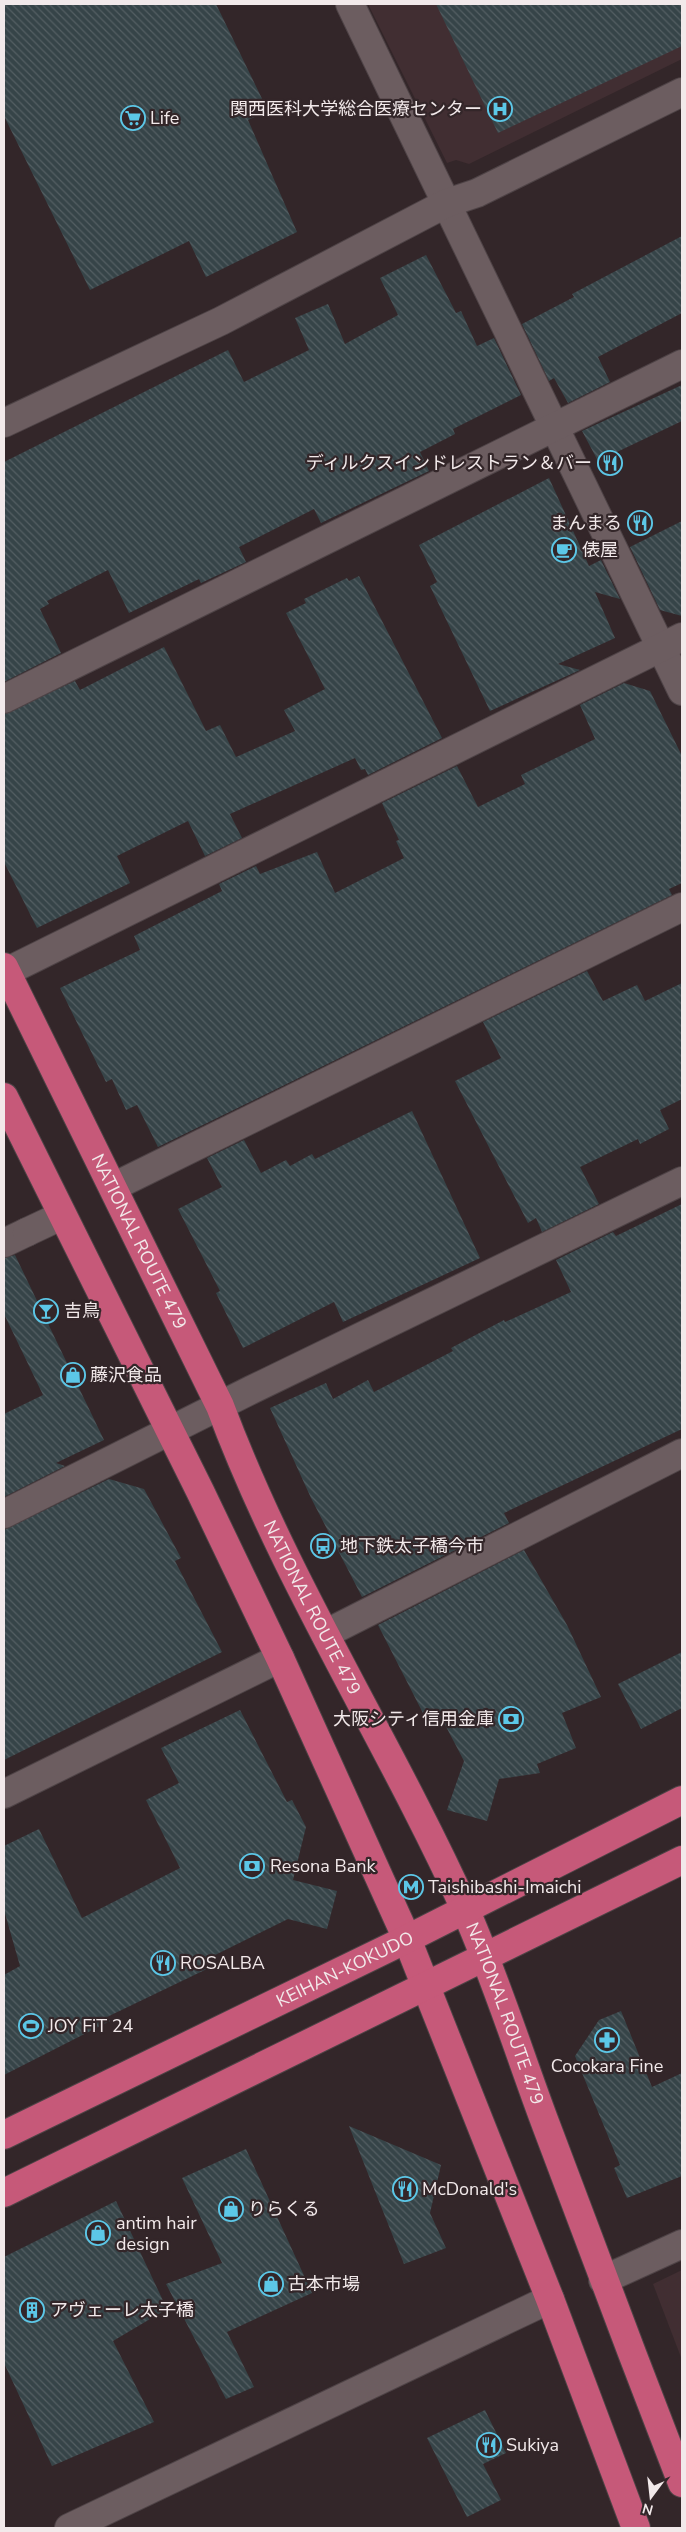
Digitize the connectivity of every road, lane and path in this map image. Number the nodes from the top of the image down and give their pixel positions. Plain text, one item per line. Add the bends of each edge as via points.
1 (350, 4) edge
2 (682, 92) edge
3 (447, 203) junction
4 (682, 364) edge
5 (4, 423) edge
6 (556, 426) junction
7 (672, 643) edge
8 (682, 691) edge
9 (4, 699) edge
10 (682, 907) edge
11 (5, 970) edge
12 (4, 1097) edge
13 (682, 1181) edge
14 (113, 1187) junction
15 (61, 1216) junction
16 (15, 1238) edge
17 (220, 1406) junction
18 (169, 1431) junction
19 (682, 1453) edge
20 (4, 1514) edge
21 (325, 1634) junction
22 (280, 1658) junction
23 (4, 1794) edge
24 (682, 1800) edge
25 (682, 1860) edge
26 (465, 1910) junction
27 (407, 1939) junction
28 (485, 1959) junction
29 (426, 1986) junction
30 (4, 2135) edge
31 (4, 2193) edge
32 (682, 2244) edge
33 (603, 2280) junction
34 (550, 2299) junction
35 (682, 2483) edge
36 (69, 2528) edge
37 (636, 2528) edge

1 - 3 street
2 - 3 street via 477,193
3 - 5 street via 222,321
3 - 6 street
4 - 6 street
6 - 7 street
6 - 9 street
7 - 8 street
7 - 11 street
10 - 14 street
11 - 14 highway, NATIONAL ROUTE 479
12 - 15 highway
13 - 17 street
14 - 17 highway, NATIONAL ROUTE 479
15 - 16 street
15 - 18 highway
17 - 18 street
17 - 21 highway, NATIONAL ROUTE 479 via 244,1469
18 - 20 street
18 - 22 highway
19 - 21 street
21 - 26 highway, NATIONAL ROUTE 479
22 - 23 street
22 - 27 highway
24 - 26 highway, KEIHAN-KOKUDO
25 - 28 highway
26 - 27 highway, KEIHAN-KOKUDO
26 - 28 highway, NATIONAL ROUTE 479
27 - 29 highway
27 - 30 highway, KEIHAN-KOKUDO
28 - 29 highway
28 - 33 highway, NATIONAL ROUTE 479
29 - 31 highway
29 - 34 highway
32 - 33 street
33 - 35 highway, NATIONAL ROUTE 479
34 - 36 street
34 - 37 highway

